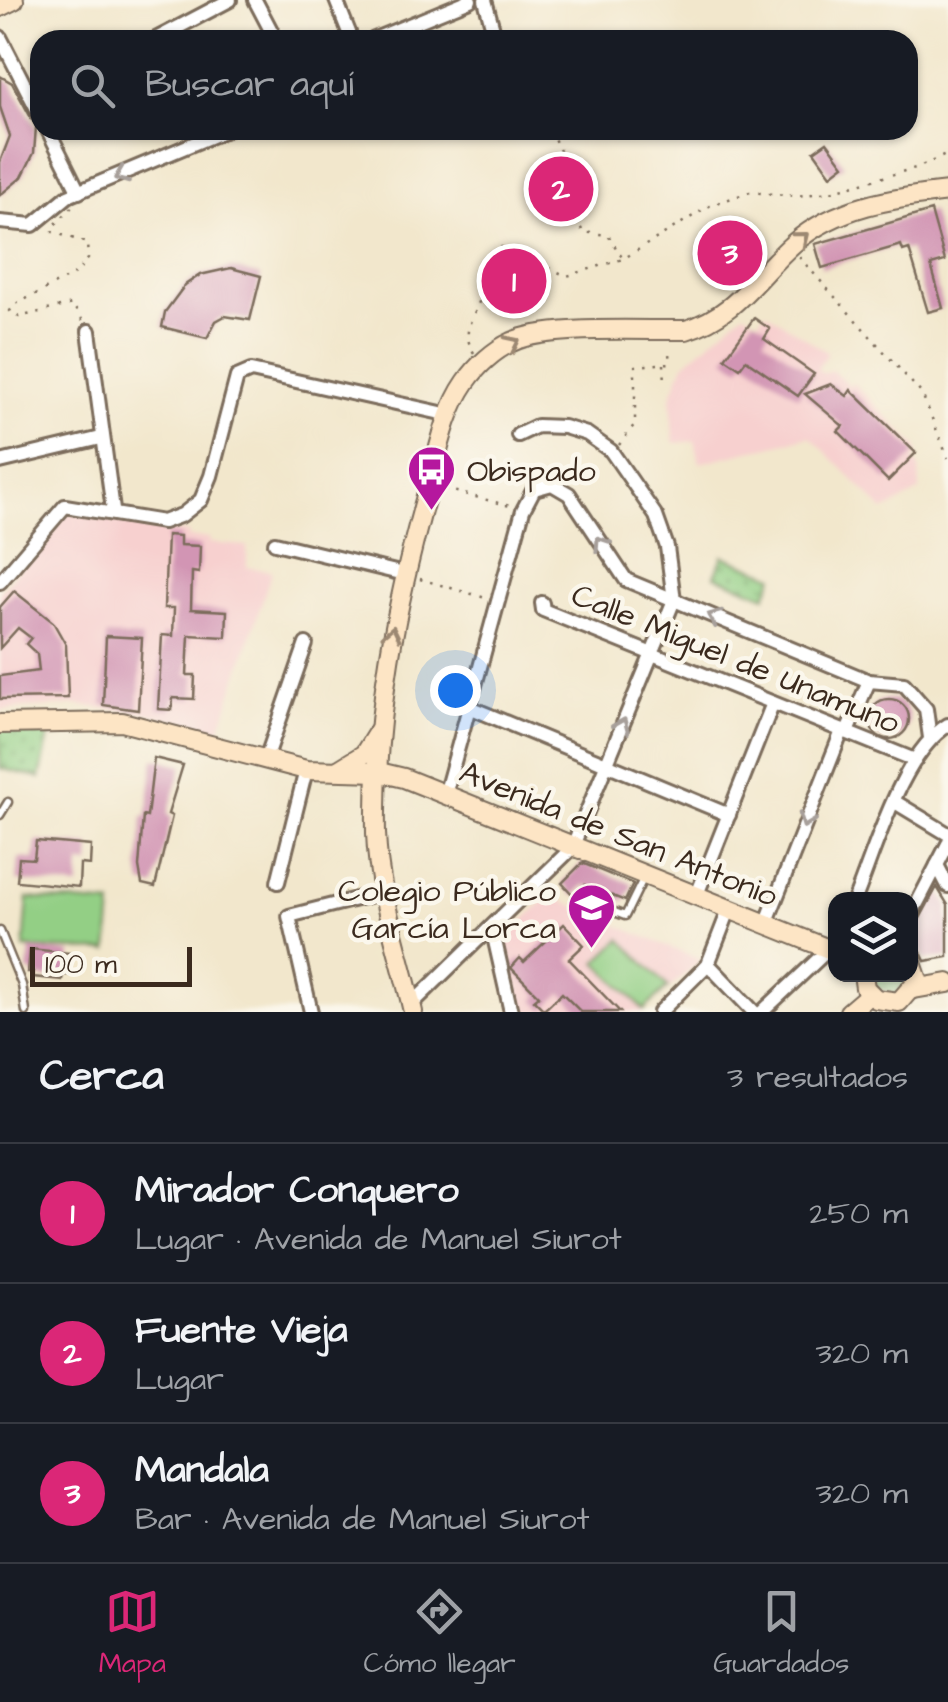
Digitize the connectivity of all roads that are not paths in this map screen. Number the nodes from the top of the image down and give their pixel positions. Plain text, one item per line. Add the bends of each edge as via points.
1 (14, 0) edge
2 (230, 0) edge
3 (255, 0) edge
4 (336, 0) edge
5 (470, 0) edge
6 (485, 0) edge
7 (434, 7) edge
8 (0, 8) edge
9 (173, 30) edge
10 (271, 30) edge
11 (348, 30) edge
12 (391, 30) edge
13 (493, 30) edge
14 (0, 38) edge
15 (30, 92) edge
16 (52, 140) edge
17 (203, 140) edge
18 (948, 192) edge
19 (75, 197) junction
20 (0, 222) edge
21 (90, 331) road end
22 (450, 414) junction
23 (518, 436) dead end
24 (100, 438) junction
25 (0, 462) edge
26 (112, 510) junction
27 (275, 543) dead end
28 (404, 574) junction
29 (0, 582) edge
30 (674, 600) junction
31 (542, 603) dead end
32 (306, 644) dead end
33 (652, 654) junction
34 (869, 681) junction
35 (773, 703) junction
36 (469, 707) junction
37 (0, 724) edge
38 (948, 725) edge
39 (379, 730) junction
40 (844, 732) junction
41 (930, 738) junction
42 (266, 759) junction
43 (915, 760) junction
44 (604, 766) junction
45 (306, 770) junction
46 (334, 771) junction
47 (379, 772) junction
48 (445, 795) junction
49 (8, 802) dead end
50 (895, 802) junction
51 (0, 815) edge
52 (729, 815) junction
53 (948, 834) edge
54 (948, 844) edge
55 (572, 848) junction
56 (937, 865) junction
57 (644, 876) junction
58 (278, 882) dead end
59 (948, 886) edge
60 (384, 892) junction
61 (858, 892) edge
62 (696, 897) junction
63 (583, 900) dead end
64 (918, 901) edge
65 (730, 910) junction
66 (766, 924) junction
67 (0, 931) edge
68 (495, 941) dead end
69 (828, 948) edge
70 (828, 954) edge
71 (708, 964) junction
72 (918, 972) edge
73 (948, 972) edge
74 (918, 973) edge
75 (866, 982) edge
76 (910, 982) edge
77 (948, 983) edge
78 (870, 994) junction
79 (899, 1007) edge
80 (413, 1008) edge
81 (26, 1012) edge
82 (311, 1012) edge
83 (511, 1012) edge
84 (660, 1012) edge
85 (754, 1012) edge
86 (762, 1012) edge
87 (849, 1012) edge

1 - 8 street
2 - 9 street
3 - 10 street
4 - 11 street
5 - 7 street
6 - 13 street
7 - 12 street
14 - 15 street
16 - 19 street
17 -> 19 street
22 -> 18 street via 467,380 512,342 529,336 685,335 742,300 792,244 837,215 879,201
19 - 20 street via 33,225
21 - 24 street
22 - 26 street via 251,371 236,377 201,500 162,522
22 - 28 street
23 - 30 street via 537,426 564,427 587,434 612,454 656,516 668,546
24 - 25 street
24 - 26 street
26 - 29 street via 65,506
27 - 28 street
39 -> 28 street
30 - 33 street
34 -> 30 street
30 -> 36 street via 626,580 569,494 552,484 534,489 519,509
31 - 33 street, Calle Miguel de Unamuno via 543,610
32 - 42 street
33 - 35 street, Calle Miguel de Unamuno
44 -> 33 street
34 - 40 street
34 - 41 street via 904,684 918,694
35 - 40 street, Calle Miguel de Unamuno
35 - 52 street
36 - 44 street
36 - 48 street
37 - 42 street, Avenida de San Antonio via 122,722
38 - 41 street
39 - 46 street via 364,754
39 - 47 street
40 - 43 street, Calle Miguel de Unamuno
40 -> 66 street
41 - 43 street
42 - 45 street, Avenida de San Antonio
43 - 50 street
44 - 52 street
44 - 55 street
45 - 46 street, Avenida de San Antonio
45 - 58 street
46 - 47 street, Avenida de San Antonio
47 - 48 street, Avenida de San Antonio
47 - 60 street via 376,835
48 - 55 street, Avenida de San Antonio
49 - 51 lane
50 - 53 street
50 - 61 street
52 - 62 street
54 - 56 street
55 - 57 street, Avenida de San Antonio
55 - 80 street
56 - 59 street
56 - 64 street
57 - 62 street, Avenida de San Antonio
57 - 63 lane via 625,916
60 - 80 street
60 - 82 street via 290,916
62 - 65 street, Avenida de San Antonio
65 - 66 street, Avenida de San Antonio
65 - 71 street
66 - 69 street, Avenida de San Antonio
67 - 81 lane
68 - 83 street
70 - 86 street
71 - 84 street
71 - 85 street
72 - 73 street
74 - 77 street
75 - 78 street
76 - 79 street
78 - 79 street
78 - 87 street

